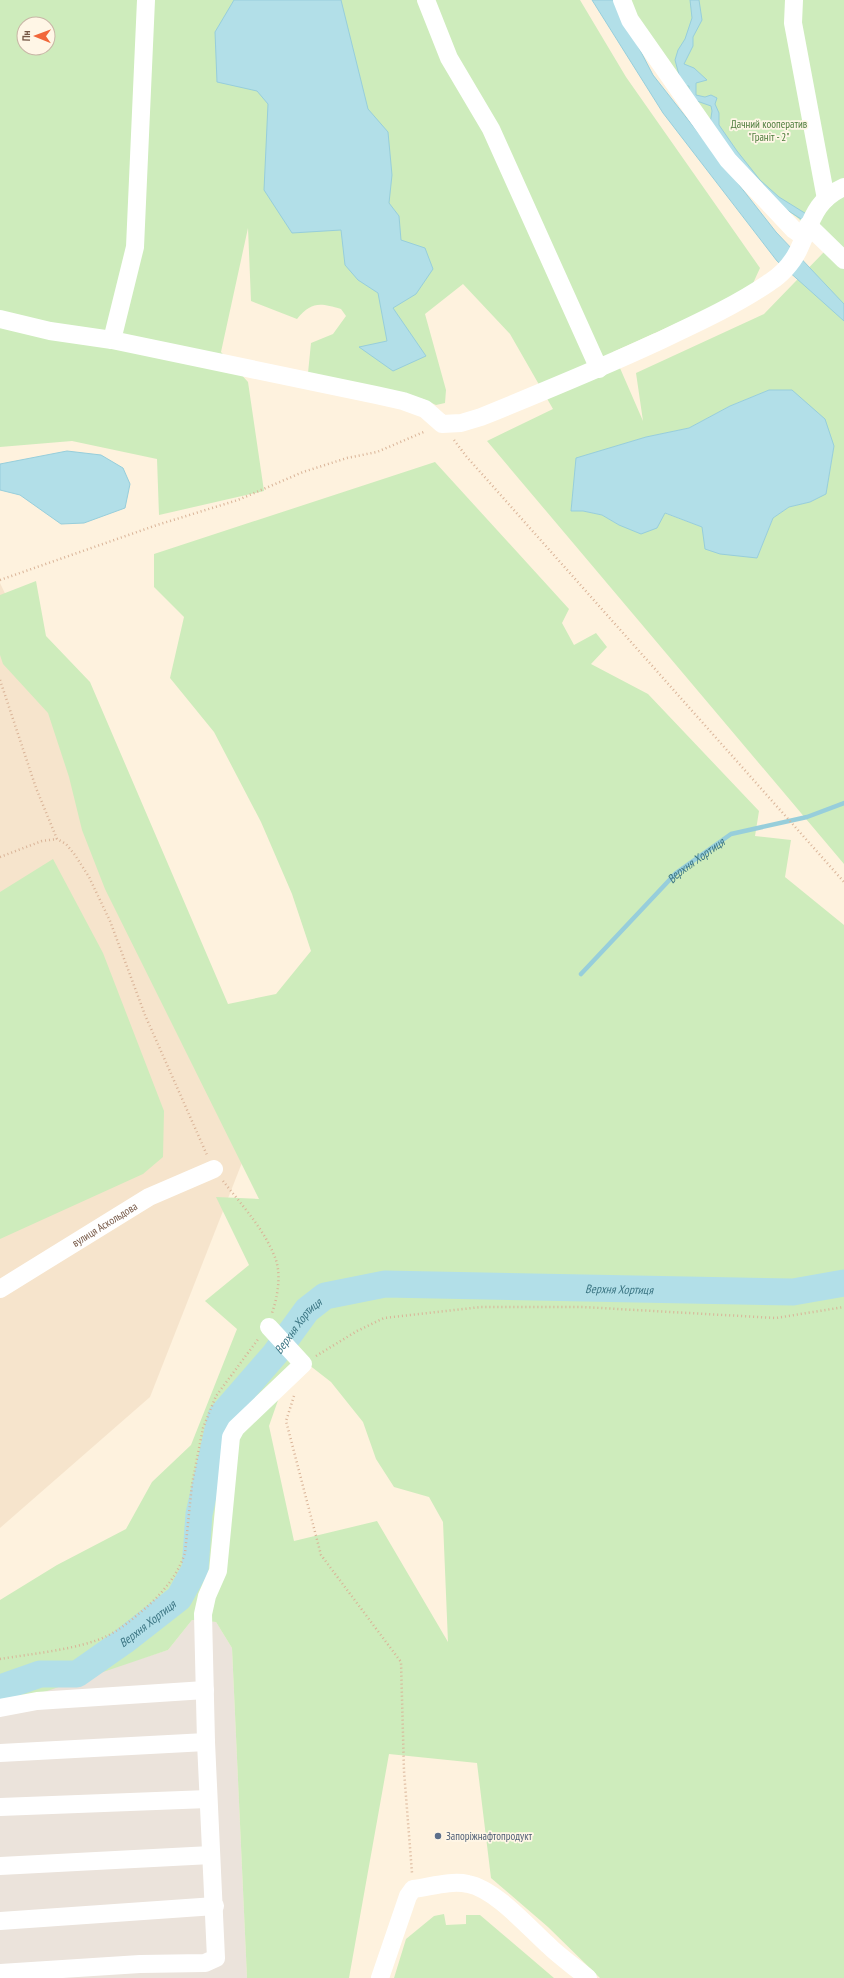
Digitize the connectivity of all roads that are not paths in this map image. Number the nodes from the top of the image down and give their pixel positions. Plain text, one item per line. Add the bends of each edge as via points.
1 (146, 0) edge
2 (426, 0) edge
3 (622, 0) edge
4 (794, 0) edge
5 (844, 186) edge
6 (826, 199) junction
7 (806, 231) junction
8 (844, 260) edge
9 (0, 319) edge
10 (112, 340) junction
11 (599, 368) junction
12 (214, 1169) road end
13 (0, 1289) edge
14 (268, 1327) road end
15 (205, 1690) junction
16 (0, 1708) edge
17 (206, 1742) junction
18 (0, 1753) edge
19 (208, 1799) junction
20 (0, 1807) edge
21 (211, 1855) junction
22 (0, 1866) edge
23 (215, 1906) junction
24 (0, 1921) edge
25 (0, 1973) edge
26 (380, 1978) edge
27 (588, 1978) edge

1 - 10 street via 134,247
2 - 11 street via 449,58 490,129
3 - 7 street via 630,20 728,160 794,230
4 - 6 street via 794,23
5 - 6 street
6 - 7 street via 815,209
7 - 8 street
7 - 11 street via 797,252 784,270 770,282 706,319
9 - 10 street via 50,331
10 - 11 street via 403,401 425,409 442,424 461,423 481,417
12 - 13 street, вулиця Аскольдова via 149,1198
14 - 15 street via 303,1364 236,1428 231,1437 218,1571 207,1596 203,1614
15 - 16 street via 37,1701
15 - 17 street
17 - 18 street
17 - 19 street
19 - 20 street
19 - 21 street
21 - 22 street
21 - 23 street
23 - 24 street
23 - 25 street via 216,1958 205,1963 140,1964
26 - 27 street via 404,1904 413,1889 454,1884 469,1884 504,1904 549,1947

